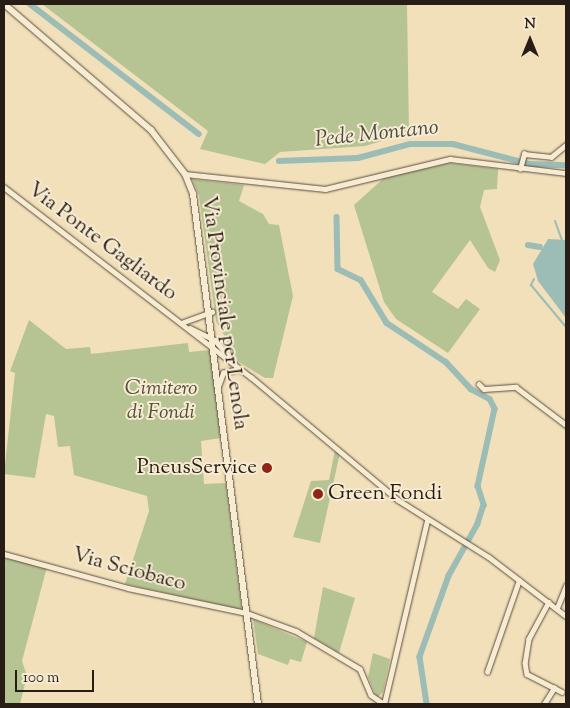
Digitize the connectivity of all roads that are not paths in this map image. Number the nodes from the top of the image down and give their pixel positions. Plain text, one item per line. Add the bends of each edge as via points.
1 (4, 4) edge
2 (566, 145) edge
3 (521, 168) junction
4 (566, 173) edge
5 (185, 174) junction
6 (4, 187) edge
7 (212, 312) junction
8 (181, 323) junction
9 (215, 340) junction
10 (216, 352) junction
11 (240, 370) junction
12 (219, 384) junction
13 (479, 384) dead end
14 (566, 425) edge
15 (427, 521) junction
16 (4, 554) edge
17 (519, 580) junction
18 (566, 586) edge
19 (549, 602) junction
20 (557, 608) junction
21 (247, 613) junction
22 (566, 616) edge
23 (487, 672) dead end
24 (554, 688) junction
25 (562, 692) dead end
26 (374, 702) edge
27 (258, 704) edge
28 (384, 704) edge
29 (544, 704) edge

1 - 5 main road, Via Provinciale per Lenola via 151,130
2 - 3 street via 552,156 522,156
3 - 4 street
3 - 5 street via 450,159 324,189
5 - 7 main road, Via Provinciale per Lenola via 198,214
6 - 8 street, Via Ponte Gagliardo via 62,236
7 - 8 street, Via Ponte Gagliardo
7 - 9 main road, Via Provinciale per Lenola
8 - 9 street, Via Ponte Gagliardo
8 - 10 street, Via Ponte Gagliardo
9 - 10 main road, Via Provinciale per Lenola
9 - 11 street, Via Ponte Gagliardo
10 - 11 street, Via Ponte Gagliardo
10 - 12 main road, Via Provinciale per Lenola
11 - 12 street via 223,373
11 - 15 street, Via Ponte Gagliardo
12 - 21 main road, Via Provinciale per Lenola
13 - 14 street via 484,389 516,387
15 - 17 street, Via Ponte Gagliardo via 472,546
15 - 28 street
16 - 21 street, Via Sciobaco via 137,590
17 - 19 street, Via Ponte Gagliardo
17 - 23 street
18 - 20 street
19 - 20 street, Via Ponte Gagliardo
19 - 24 street via 529,639 525,663 527,674
20 - 22 street, Via Ponte Gagliardo
21 - 26 street, Via Sciobaco via 296,631 360,669
21 - 27 main road, Via Provinciale per Lenola
24 - 25 street
24 - 29 street
26 - 28 street

